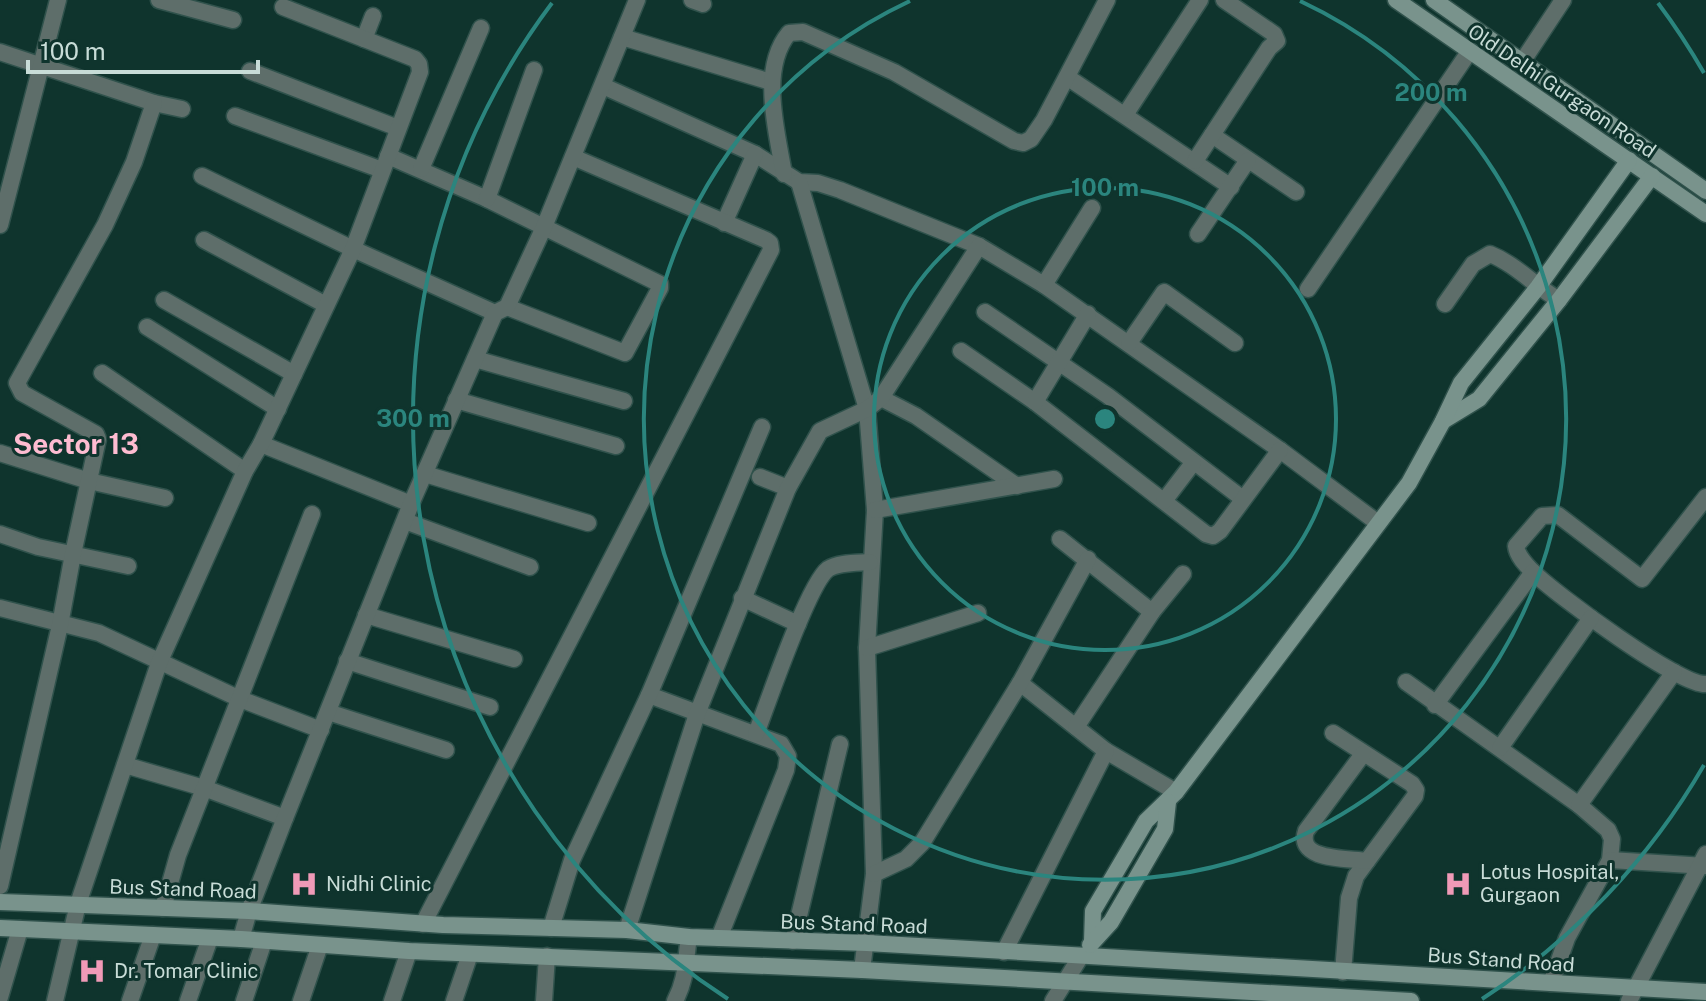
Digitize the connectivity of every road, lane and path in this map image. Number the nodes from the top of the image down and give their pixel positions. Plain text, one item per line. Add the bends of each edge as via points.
1 (58, 0) edge
2 (159, 0) edge
3 (637, 0) edge
4 (1107, 0) edge
5 (1200, 0) edge
6 (1224, 0) edge
7 (1396, 0) edge
8 (1434, 0) edge
9 (1563, 0) edge
10 (283, 7) dead end
11 (373, 16) dead end
12 (233, 20) dead end
13 (481, 28) dead end
14 (622, 37) junction
15 (364, 39) junction
16 (0, 52) edge
17 (1469, 52) junction
18 (1522, 62) junction
19 (40, 67) junction
20 (534, 70) dead end
21 (250, 71) dead end
22 (1067, 77) junction
23 (771, 82) junction
24 (603, 86) junction
25 (154, 103) junction
26 (182, 109) dead end
27 (1125, 115) junction
28 (235, 116) dead end
29 (398, 128) junction
30 (1212, 135) junction
31 (0, 152) edge
32 (755, 154) junction
33 (17, 157) junction
34 (573, 157) junction
35 (1248, 160) junction
36 (1629, 160) junction
37 (1195, 161) junction
38 (385, 163) junction
39 (421, 169) junction
40 (202, 176) dead end
41 (1652, 176) junction
42 (791, 178) junction
43 (1231, 187) junction
44 (1706, 191) edge
45 (1296, 192) dead end
46 (487, 199) junction
47 (1092, 208) dead end
48 (1706, 214) edge
49 (724, 223) junction
50 (0, 225) edge
51 (544, 227) junction
52 (1198, 234) dead end
53 (204, 240) dead end
54 (979, 246) junction
55 (353, 249) junction
56 (1044, 285) junction
57 (1538, 287) junction
58 (1308, 289) dead end
59 (164, 300) dead end
60 (1559, 300) junction
61 (1445, 304) dead end
62 (326, 305) junction
63 (501, 310) junction
64 (985, 312) dead end
65 (1088, 314) junction
66 (147, 327) dead end
67 (1129, 343) junction
68 (1235, 343) dead end
69 (961, 351) dead end
70 (475, 359) junction
71 (1060, 362) junction
72 (102, 373) dead end
73 (294, 374) junction
74 (456, 400) junction
75 (624, 401) dead end
76 (1035, 402) junction
77 (874, 404) junction
78 (278, 409) junction
79 (1443, 421) junction
80 (762, 427) dead end
81 (261, 444) junction
82 (616, 446) dead end
83 (1280, 450) junction
84 (0, 453) edge
85 (1193, 463) junction
86 (245, 471) junction
87 (425, 474) junction
88 (760, 477) dead end
89 (1054, 479) dead end
90 (89, 481) junction
91 (1017, 486) junction
92 (788, 488) junction
93 (1706, 497) edge
94 (165, 498) dead end
95 (1243, 499) junction
96 (1164, 501) junction
97 (411, 504) junction
98 (875, 510) junction
99 (312, 514) dead end
100 (405, 521) junction
101 (588, 523) dead end
102 (1378, 523) junction
103 (0, 534) edge
104 (1060, 539) dead end
105 (73, 554) junction
106 (1088, 559) junction
107 (870, 562) junction
108 (128, 566) dead end
109 (530, 567) dead end
110 (1533, 572) junction
111 (1183, 574) dead end
112 (742, 598) junction
113 (0, 608) edge
114 (1152, 612) junction
115 (978, 613) dead end
116 (366, 615) junction
117 (1591, 618) junction
118 (798, 624) junction
119 (60, 625) junction
120 (867, 648) junction
121 (514, 659) dead end
122 (347, 661) junction
123 (159, 663) junction
124 (1674, 672) junction
125 (1406, 682) dead end
126 (1020, 683) junction
127 (1706, 684) edge
128 (649, 695) junction
129 (240, 699) junction
130 (1435, 705) junction
131 (490, 707) dead end
132 (328, 712) junction
133 (697, 714) junction
134 (1076, 727) junction
135 (321, 730) junction
136 (1333, 733) dead end
137 (756, 734) junction
138 (840, 744) dead end
139 (1500, 748) junction
140 (446, 750) dead end
141 (1106, 751) junction
142 (1363, 754) junction
143 (125, 765) junction
144 (204, 788) junction
145 (1172, 797) junction
146 (1579, 805) junction
147 (285, 818) junction
148 (1610, 860) junction
149 (1367, 861) junction
150 (1703, 862) edge
151 (874, 874) junction
152 (0, 886) edge
153 (0, 902) edge
154 (78, 904) junction
155 (163, 908) junction
156 (249, 911) junction
157 (423, 924) junction
158 (443, 925) junction
159 (0, 928) edge
160 (551, 928) junction
161 (20, 929) junction
162 (627, 930) junction
163 (73, 932) junction
164 (153, 935) junction
165 (689, 937) junction
166 (210, 938) junction
167 (719, 938) junction
168 (241, 939) junction
169 (264, 941) junction
170 (793, 941) junction
171 (867, 943) junction
172 (320, 945) junction
173 (409, 951) junction
174 (1004, 952) junction
175 (437, 953) junction
176 (470, 954) junction
177 (547, 956) junction
178 (1081, 956) junction
179 (685, 963) junction
180 (862, 970) junction
181 (1343, 972) junction
182 (1068, 980) junction
183 (1551, 983) junction
184 (1706, 992) edge
185 (1632, 995) edge
186 (1225, 996) edge
187 (0, 997) edge
188 (55, 1001) edge
189 (130, 1001) edge
190 (188, 1001) edge
191 (244, 1001) edge
192 (301, 1001) edge
193 (392, 1001) edge
194 (454, 1001) edge
195 (544, 1001) edge
196 (675, 1001) edge
197 (1053, 1001) edge
198 (1411, 1001) edge

1 - 19 street
2 - 12 street
3 - 14 street
4 - 22 street
5 - 27 street
6 - 30 street via 1277,41
7 - 17 street, Old Delhi Gurgaon Road
8 - 18 street, Old Delhi Gurgaon Road
9 - 18 street
10 - 15 street
11 - 15 street
13 - 39 street
14 - 23 street
14 - 24 street
15 - 29 street via 419,64
16 - 19 street
17 - 36 street, Old Delhi Gurgaon Road
17 - 58 street
18 - 44 street, Old Delhi Gurgaon Road
19 - 25 street
19 - 33 street
20 - 46 street
21 - 29 street
22 - 23 street via 1044,120 1023,143 894,72 803,32 789,33 782,42
22 - 27 street
23 - 42 street
24 - 32 street
24 - 34 street
25 - 26 street
25 - 90 street via 105,225 17,383 22,393 96,434
27 - 37 street
28 - 38 street
29 - 38 street
30 - 35 street
30 - 37 street
31 - 33 street
32 - 42 street
32 - 49 street
33 - 50 street
34 - 49 street
34 - 51 street
35 - 43 street
35 - 45 street
36 - 41 street, Old Delhi Gurgaon Road
36 - 57 street
37 - 43 street
38 - 39 street
38 - 55 street
39 - 46 street
40 - 55 street
41 - 48 street, Old Delhi Gurgaon Road
41 - 60 street
42 - 54 street via 840,190
42 - 77 street
43 - 52 street
46 - 51 street
47 - 56 street
49 - 157 street via 766,240 771,250
51 - 63 street
51 - 63 street via 657,281 660,288 625,353
53 - 62 street
54 - 56 street
54 - 77 street
55 - 62 street
55 - 63 street
56 - 65 street
57 - 60 street
57 - 61 street via 1490,254 1473,264
57 - 79 street via 1461,383
59 - 73 street
60 - 79 street via 1479,399
62 - 73 street
63 - 70 street
64 - 71 street
65 - 67 street
65 - 71 street
66 - 78 street
67 - 68 street via 1164,292
67 - 83 street
69 - 76 street
70 - 74 street
70 - 75 street
71 - 76 street
71 - 85 street
72 - 86 street
73 - 78 street
74 - 82 street
74 - 87 street
76 - 96 street
77 - 91 street via 916,416
77 - 92 street via 820,431
77 - 98 street
78 - 81 street
79 - 102 street via 1409,483
80 - 128 street
81 - 86 street
81 - 97 street
83 - 95 street
83 - 102 street
84 - 90 street
85 - 95 street
85 - 96 street
86 - 123 street
87 - 97 street
87 - 101 street
88 - 92 street
89 - 91 street
90 - 94 street
90 - 105 street
91 - 98 street
92 - 112 street
93 - 110 street via 1642,579 1558,515 1549,514 1532,524 1516,546
95 - 96 street via 1213,536
97 - 100 street
98 - 107 street
99 - 129 street
100 - 109 street
100 - 116 street
102 - 145 street
103 - 105 street
104 - 106 street
105 - 108 street
105 - 119 street
106 - 114 street
106 - 126 street
107 - 118 street via 829,569
107 - 120 street
110 - 117 street
110 - 130 street
111 - 114 street
112 - 118 street
112 - 133 street
113 - 119 street
114 - 134 street
115 - 120 street
116 - 121 street
116 - 122 street
117 - 124 street
117 - 139 street
118 - 137 street
119 - 123 street via 99,633
119 - 152 street
120 - 151 street
122 - 131 street
122 - 132 street
123 - 129 street
123 - 143 street
124 - 127 street
124 - 146 street
125 - 130 street
126 - 134 street
126 - 151 street via 922,843 906,859
128 - 133 street
128 - 160 street via 572,860
129 - 135 street
129 - 144 street
130 - 139 street
132 - 135 street
132 - 140 street
133 - 137 street
133 - 162 street
134 - 141 street
135 - 147 street
136 - 142 street
137 - 167 street via 785,748 786,770
138 - 170 street
139 - 146 street
141 - 145 street
141 - 174 street
142 - 149 street via 1416,790
142 - 149 street via 1303,841 1315,854
143 - 144 street
143 - 154 street
144 - 147 street
144 - 155 street
145 - 178 street via 1146,821 1093,911 1092,941
146 - 148 street via 1608,830
147 - 156 street
148 - 150 street
148 - 183 street via 1567,938
149 - 181 street via 1349,898
150 - 185 street
151 - 171 street
153 - 154 street, Bus Stand Road
154 - 155 street, Bus Stand Road
154 - 163 street
155 - 156 street, Bus Stand Road
156 - 157 street, Bus Stand Road
156 - 168 street
157 - 158 street, Bus Stand Road
158 - 160 street, Bus Stand Road
158 - 175 street
159 - 161 street
160 - 162 street, Bus Stand Road
161 - 163 street
161 - 187 street
162 - 165 street, Bus Stand Road
163 - 164 street
163 - 188 street
164 - 166 street
164 - 189 street
165 - 167 street, Bus Stand Road
165 - 179 street
166 - 168 street
166 - 190 street
167 - 170 street, Bus Stand Road
168 - 169 street
169 - 172 street
169 - 191 street
170 - 171 street, Bus Stand Road
171 - 174 street, Bus Stand Road
171 - 180 street
172 - 173 street
172 - 192 street
173 - 175 street
173 - 193 street
174 - 178 street, Bus Stand Road
175 - 176 street
176 - 177 street
176 - 194 street
177 - 179 street
177 - 195 street
178 - 181 street, Bus Stand Road
178 - 182 street
179 - 180 street
179 - 196 street via 685,980
180 - 182 street
181 - 183 street, Bus Stand Road
182 - 186 street
182 - 197 street
183 - 185 street, Bus Stand Road
184 - 185 street, Bus Stand Road
186 - 198 street

